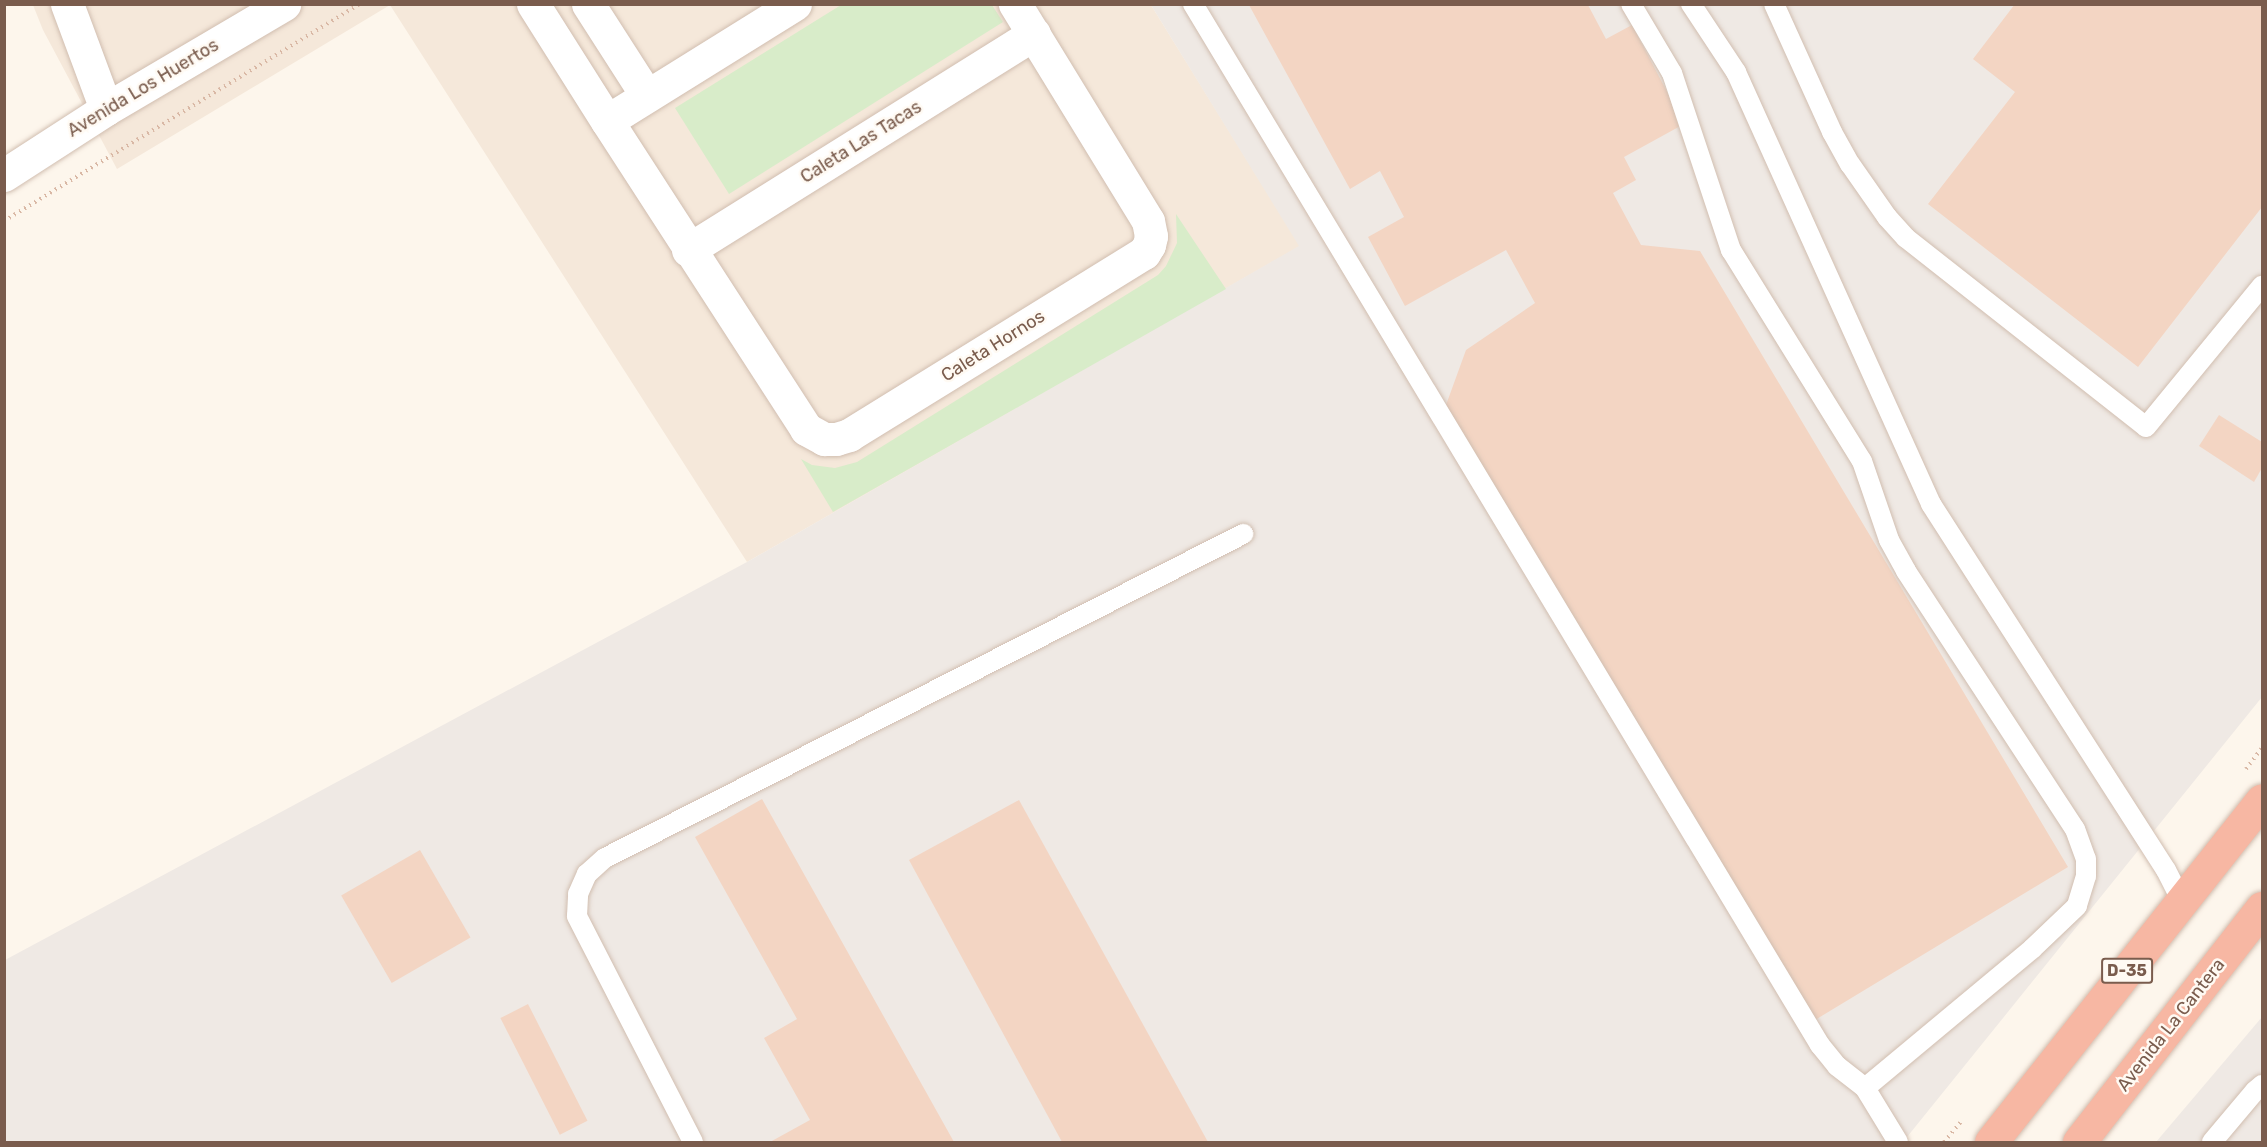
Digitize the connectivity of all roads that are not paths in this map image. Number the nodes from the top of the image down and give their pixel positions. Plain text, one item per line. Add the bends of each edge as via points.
1 (67, 4) edge
2 (284, 4) edge
3 (533, 4) edge
4 (588, 4) edge
5 (795, 4) edge
6 (1015, 4) edge
7 (1193, 4) edge
8 (1631, 4) edge
9 (1691, 4) edge
10 (1774, 4) edge
11 (1034, 34) junction
12 (647, 96) junction
13 (106, 109) junction
14 (607, 121) junction
15 (4, 175) edge
16 (688, 250) junction
17 (2262, 286) edge
18 (1243, 534) dead end
19 (2262, 800) edge
20 (2182, 901) junction
21 (2262, 908) edge
22 (2262, 1085) edge
23 (1865, 1088) junction
24 (2087, 1140) edge
25 (693, 1143) edge
26 (1898, 1143) edge
27 (1991, 1143) edge
28 (2212, 1143) edge

1 - 13 street
2 - 13 street, Avenida Los Huertos
3 - 14 street, Caleta Hornos
4 - 12 street
5 - 12 street
6 - 11 street, Caleta Hornos
7 - 23 lane via 1820,1045 1837,1066
8 - 23 lane via 1672,74 1731,250 1862,461 1889,540 1906,570 2075,829 2086,859 2086,876 2077,906 2032,949
9 - 20 lane via 1736,72 1931,504 2166,870
10 - 17 lane via 1832,132 1887,217 1906,238 2146,427
11 - 16 street, Caleta Las Tacas
11 - 16 street, Caleta Hornos via 1148,221 1151,236 1144,253 859,428 836,439 824,439 806,429
12 - 14 street
13 - 15 street, Avenida Los Huertos
14 - 16 street, Caleta Hornos
18 - 25 lane via 605,858 587,874 578,894 577,916
19 - 20 highway, D-35
20 - 27 highway, D-35
21 - 24 highway, Avenida La Cantera
22 - 28 lane
23 - 26 lane

